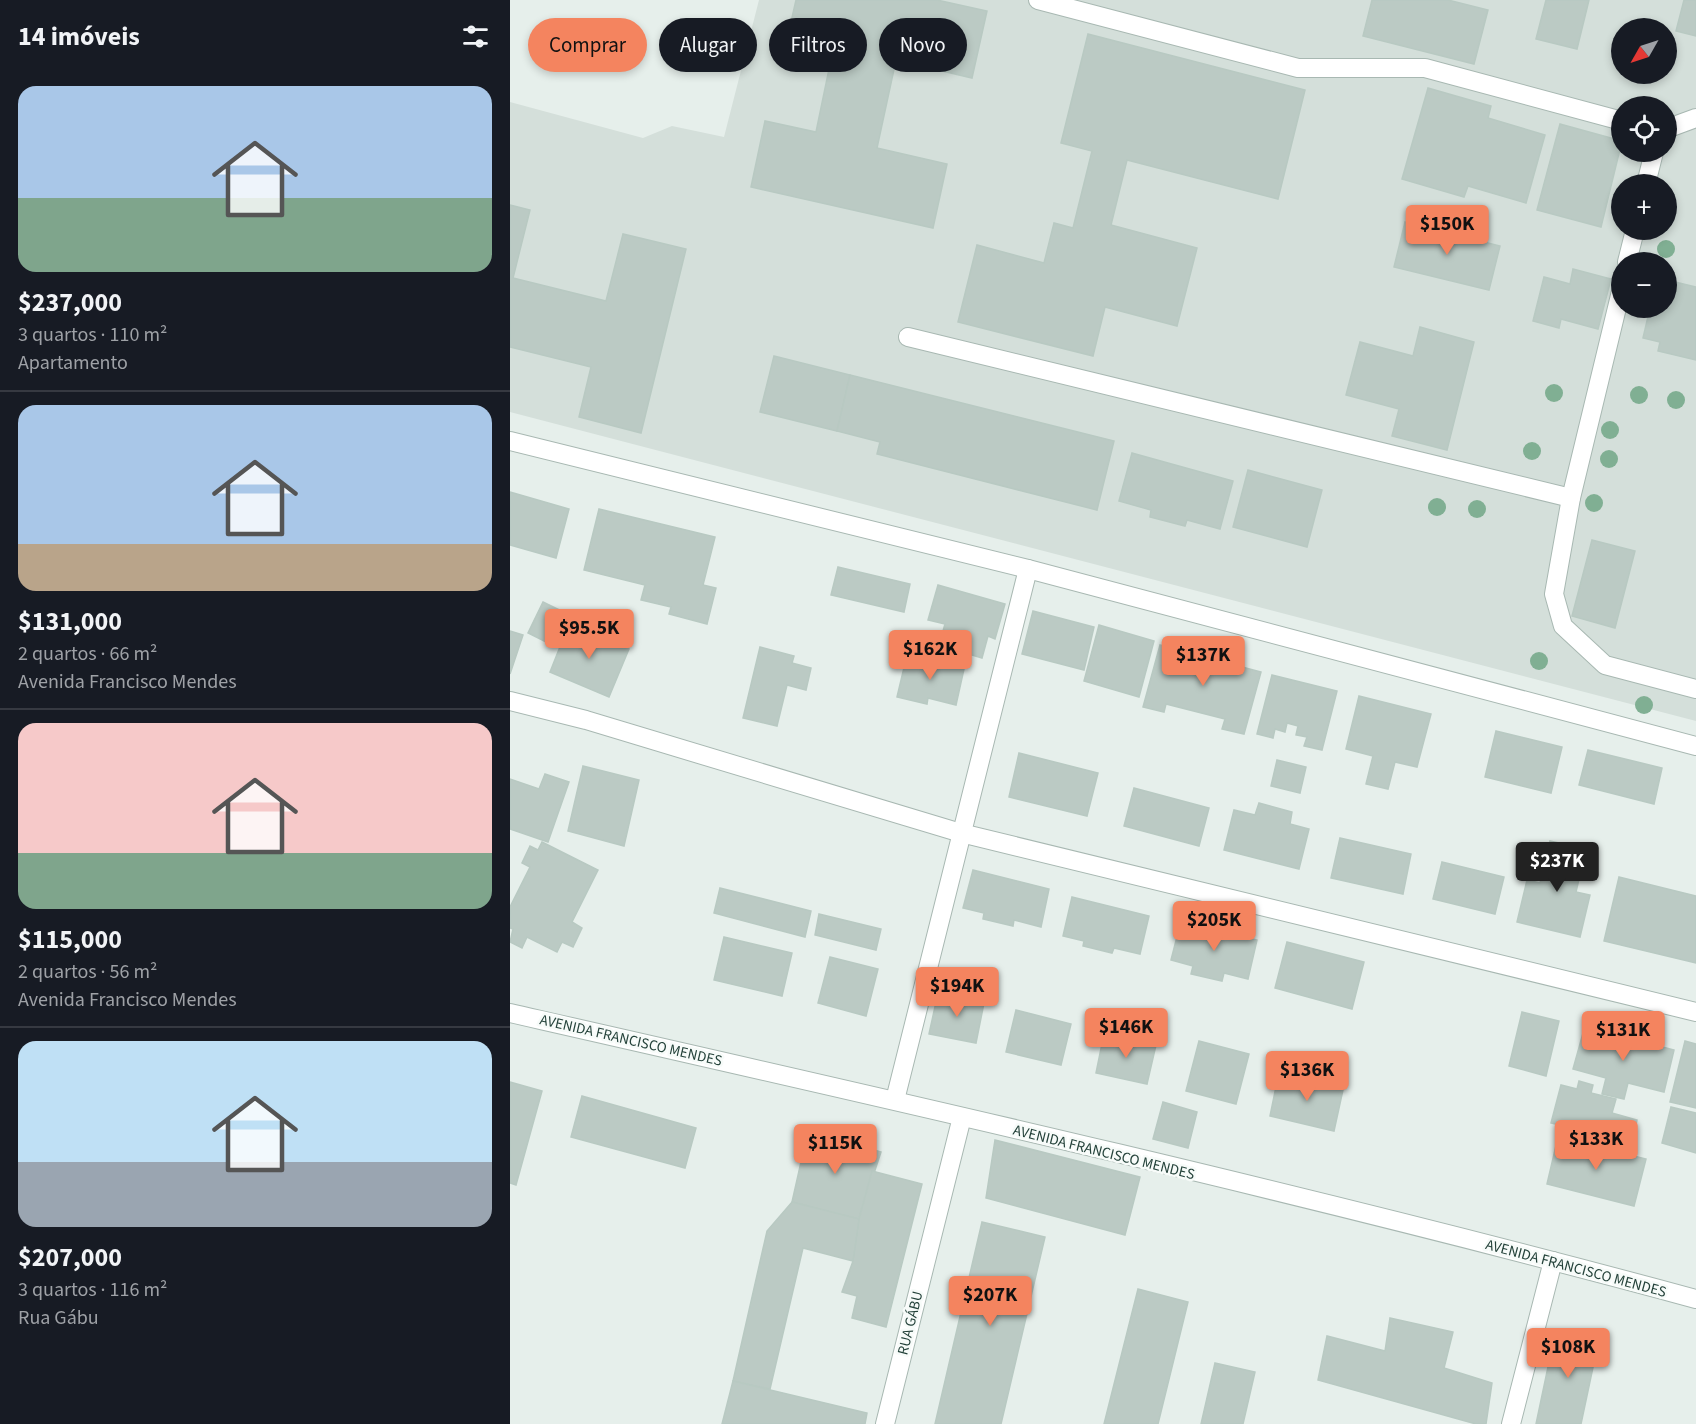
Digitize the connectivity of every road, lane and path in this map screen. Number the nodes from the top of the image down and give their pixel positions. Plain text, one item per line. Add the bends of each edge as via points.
1 (1038, 0) edge
2 (1611, 118) edge
3 (1696, 118) edge
4 (1677, 125) edge
5 (1615, 318) edge
6 (908, 337) dead end
7 (510, 441) edge
8 (1571, 498) junction
9 (1028, 569) junction
10 (1696, 689) edge
11 (510, 701) edge
12 (1696, 746) edge
13 (961, 833) junction
14 (1696, 1012) edge
15 (510, 1013) edge
16 (895, 1100) junction
17 (962, 1117) junction
18 (1553, 1261) junction
19 (1696, 1299) edge
20 (885, 1424) edge
21 (1511, 1424) edge

1 - 2 street via 1298,68 1425,68
3 - 4 street
5 - 8 street
6 - 8 street
7 - 9 street
8 - 10 street via 1554,594 1563,626 1605,665
9 - 12 street
9 - 13 street
11 - 13 street via 586,720
13 - 14 street
13 - 16 street
15 - 16 street, AVENIDA FRANCISCO MENDES
16 - 17 street, AVENIDA FRANCISCO MENDES
17 - 18 street, AVENIDA FRANCISCO MENDES
17 - 20 street, RUA GÁBU
18 - 19 street, AVENIDA FRANCISCO MENDES
18 - 21 street

